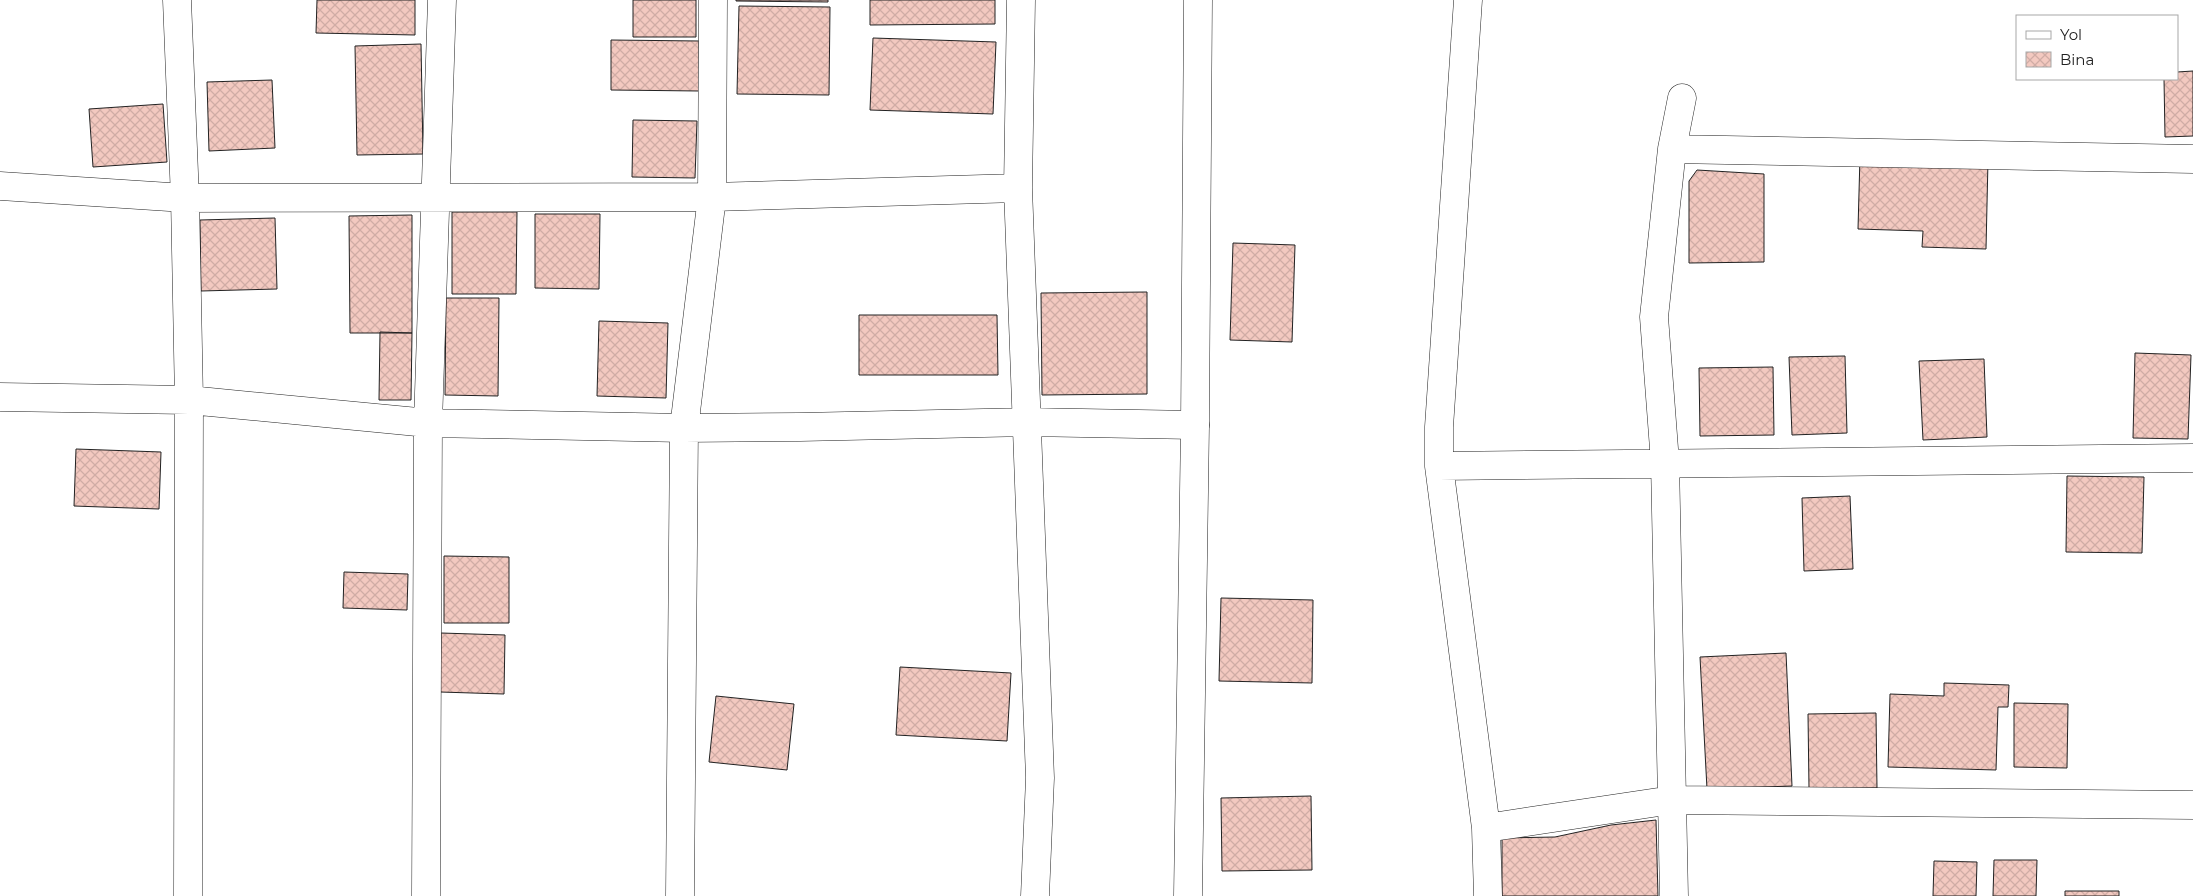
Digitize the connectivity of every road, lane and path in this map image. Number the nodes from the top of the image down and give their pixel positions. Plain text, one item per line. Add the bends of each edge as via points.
1 (177, 0) edge
2 (442, 0) edge
3 (713, 0) edge
4 (1021, 0) edge
5 (1198, 0) edge
6 (1468, 0) edge
7 (1682, 98) dead end
8 (1672, 149) junction
9 (2193, 159) edge
10 (0, 186) edge
11 (1018, 188) junction
12 (436, 197) junction
13 (712, 197) junction
14 (185, 198) junction
15 (0, 397) edge
16 (189, 400) junction
17 (1026, 422) junction
18 (428, 423) junction
19 (1195, 425) junction
20 (684, 428) junction
21 (2193, 458) edge
22 (1665, 462) junction
23 (1439, 466) junction
24 (1672, 800) junction
25 (2193, 805) edge
26 (1486, 828) junction
27 (188, 896) edge
28 (426, 896) edge
29 (680, 896) edge
30 (1035, 896) edge
31 (1188, 896) edge
32 (1488, 896) edge
33 (1674, 896) edge

1 - 14 street
2 - 12 street
3 - 13 street
4 - 11 street
5 - 19 street
6 - 23 street
7 - 8 street
8 - 9 street
8 - 22 street via 1654,317
10 - 14 street
11 - 13 street
11 - 17 street
12 - 13 street
12 - 14 street
12 - 18 street
13 - 20 street
14 - 16 street
15 - 16 street
16 - 18 street
16 - 27 street
17 - 19 street
17 - 20 street
17 - 30 street via 1040,778
18 - 20 street
18 - 28 street
19 - 31 street
20 - 29 street
21 - 22 street
22 - 23 street
22 - 24 street
23 - 26 street
24 - 25 street
24 - 26 street
24 - 33 street
26 - 32 street

